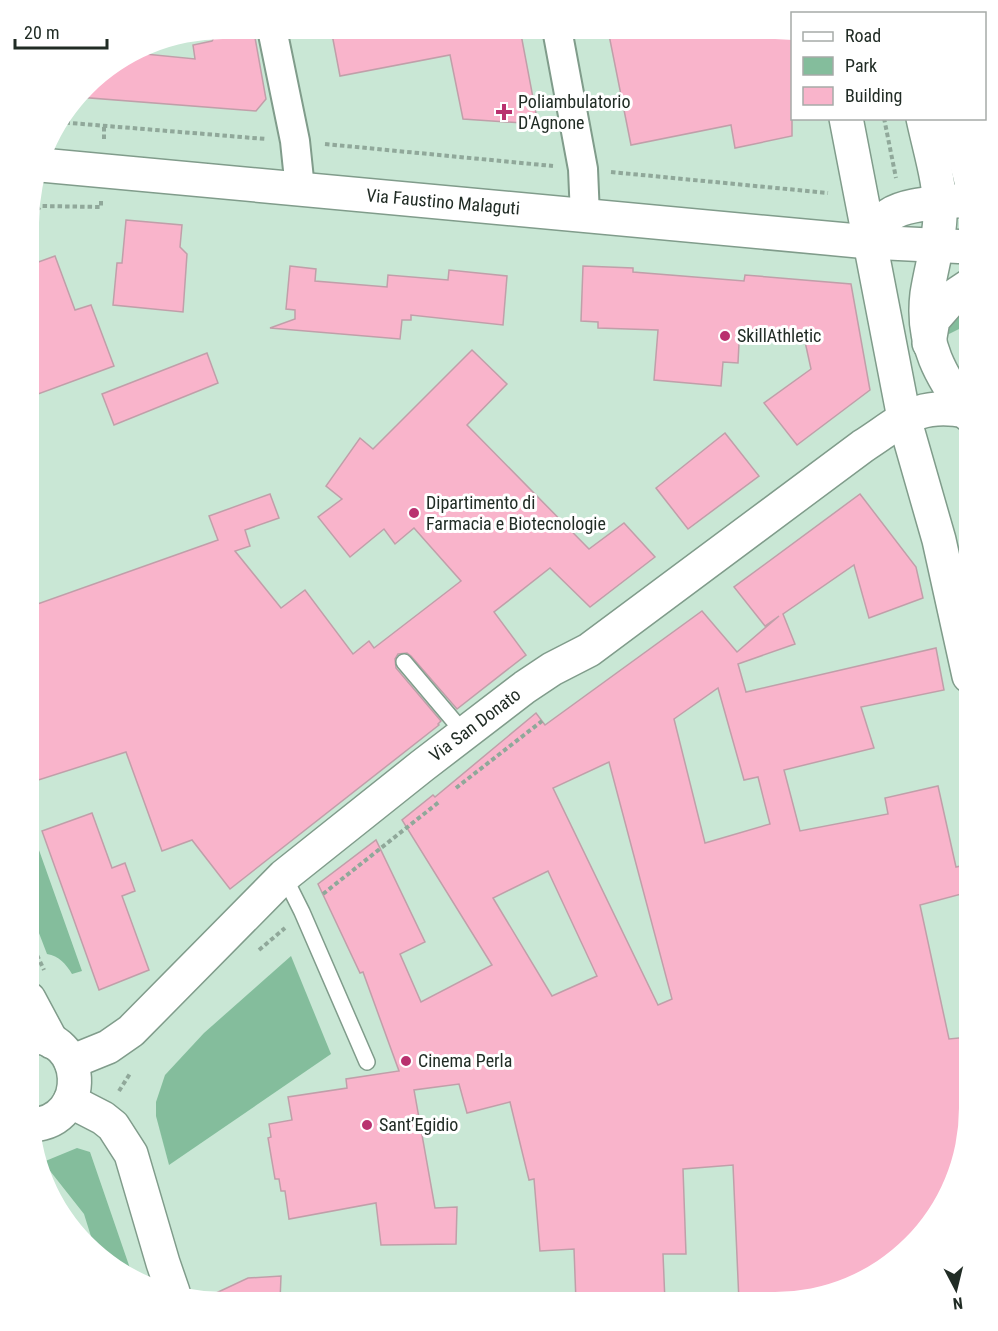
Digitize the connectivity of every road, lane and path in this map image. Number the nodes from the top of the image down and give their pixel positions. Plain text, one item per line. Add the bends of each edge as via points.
1 (274, 39) edge
2 (558, 39) edge
3 (846, 120) edge
4 (884, 120) edge
5 (924, 120) edge
6 (69, 123) edge
7 (295, 141) junction
8 (48, 166) edge
9 (584, 169) junction
10 (896, 179) dead end
11 (300, 189) junction
12 (830, 194) dead end
13 (952, 202) edge
14 (585, 216) junction
15 (869, 242) junction
16 (937, 245) junction
17 (959, 246) edge
18 (959, 293) edge
19 (929, 344) junction
20 (959, 399) edge
21 (959, 412) edge
22 (904, 418) junction
23 (959, 631) edge
24 (404, 662) dead end
25 (542, 721) dead end
26 (464, 733) junction
27 (456, 788) dead end
28 (439, 802) dead end
29 (284, 876) junction
30 (323, 894) dead end
31 (39, 1021) edge
32 (51, 1047) edge
33 (367, 1062) dead end
34 (135, 1066) dead end
35 (114, 1099) dead end
36 (70, 1101) junction
37 (40, 1125) edge
38 (170, 1284) edge

1 - 7 street
2 - 9 street
3 - 15 main road
4 - 10 path
5 - 13 main road
6 - 7 path
7 - 9 path
7 - 11 street
8 - 11 main road, Via Faustino Malaguti
9 - 12 path
9 - 14 street
11 - 14 main road, Via Faustino Malaguti
13 - 15 main road via 902,209 889,216
13 - 16 main road
14 - 15 main road, Via Faustino Malaguti
15 - 16 main road, Via Faustino Malaguti
15 - 22 main road
16 - 17 main road, Via Faustino Malaguti
16 - 19 main road via 927,293
18 - 19 main road via 933,321
19 - 20 main road
21 - 22 main road, Via San Donato via 934,408
22 - 23 main road via 939,540
22 - 26 main road, Via San Donato via 590,650 536,679
24 - 26 lane
25 - 27 path
26 - 29 main road, Via San Donato
28 - 30 path
29 - 32 main road, Via San Donato via 130,1031 108,1047
29 - 33 lane
31 - 32 main road
32 - 36 main road via 75,1082
34 - 35 path
36 - 37 main road via 54,1119
36 - 38 main road via 113,1126 131,1154

